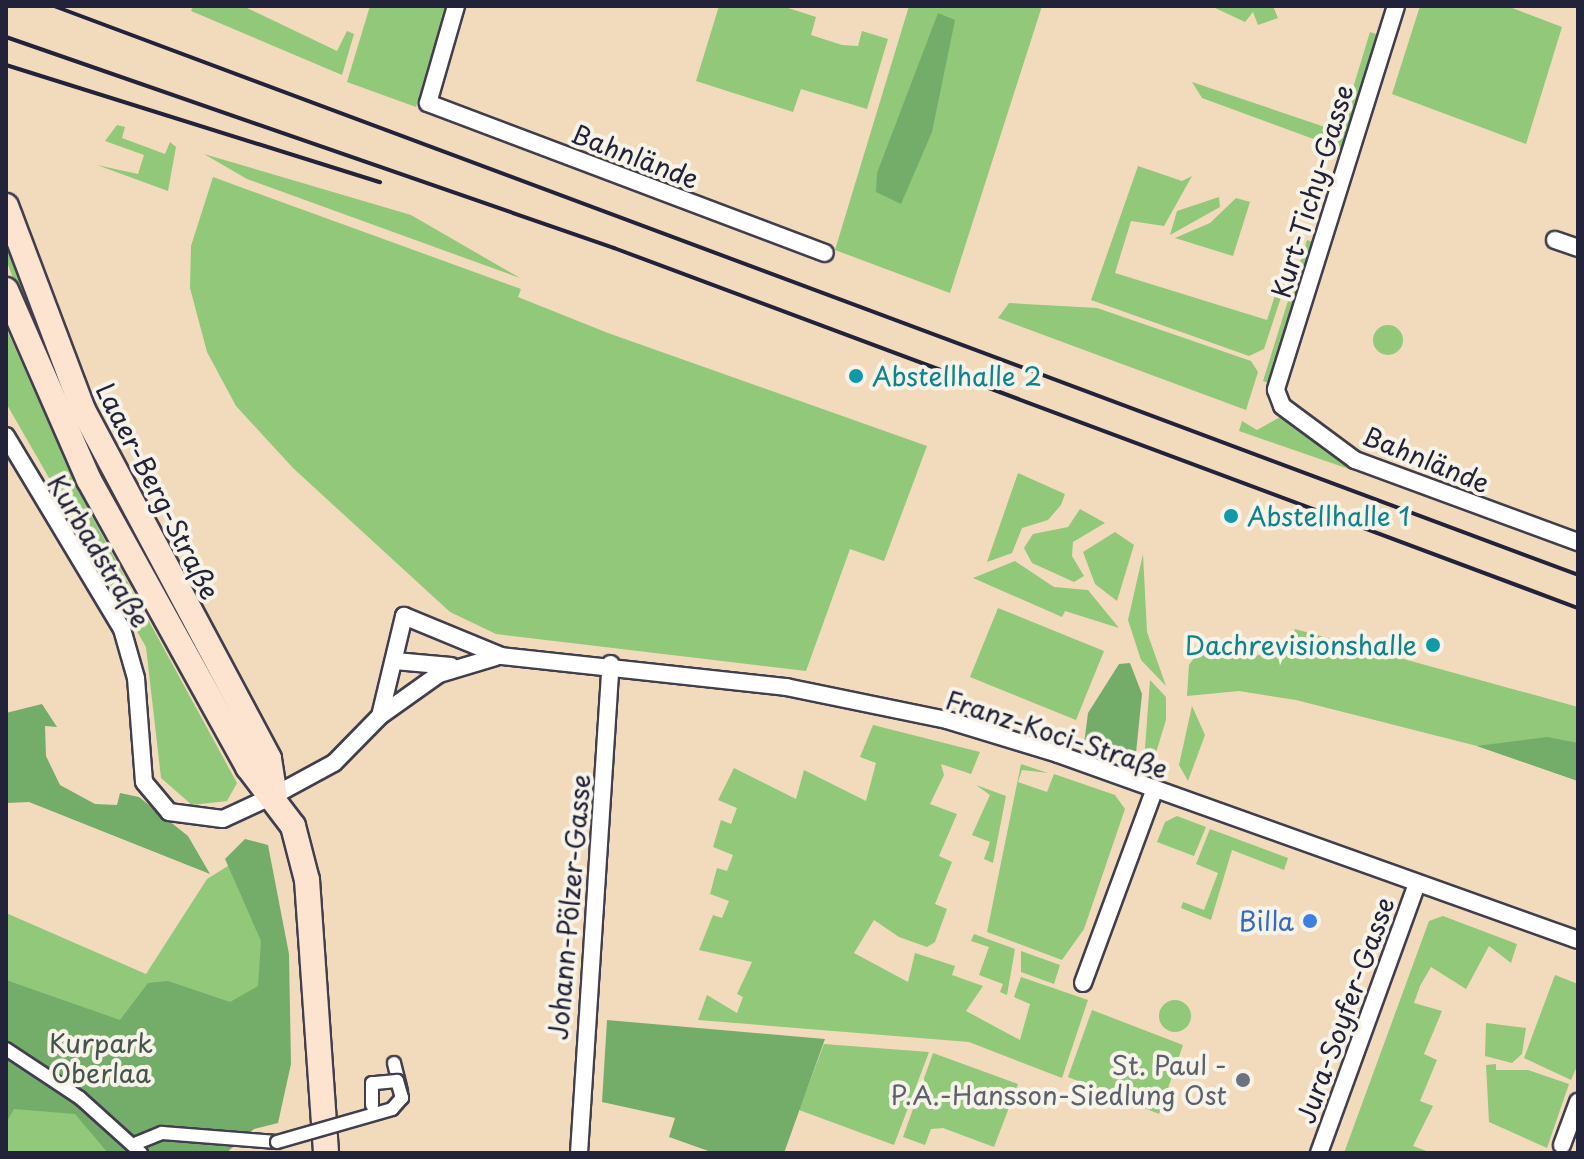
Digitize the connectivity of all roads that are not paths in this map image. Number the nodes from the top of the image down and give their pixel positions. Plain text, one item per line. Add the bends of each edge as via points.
1 (456, 6) edge
2 (1396, 6) edge
3 (6, 206) edge
4 (1555, 240) dead end
5 (1578, 248) edge
6 (825, 253) dead end
7 (6, 290) edge
8 (1276, 390) joint
9 (6, 436) edge
10 (1578, 542) edge
11 (501, 656) junction
12 (395, 661) junction
13 (611, 664) junction
14 (456, 666) junction
15 (380, 716) junction
16 (1154, 791) junction
17 (275, 795) junction
18 (1417, 884) junction
19 (1578, 940) edge
20 (1083, 983) dead end
21 (6, 1049) edge
22 (394, 1063) dead end
23 (1578, 1102) edge
24 (1562, 1145) dead end
25 (139, 1148) edge
26 (326, 1153) edge
27 (579, 1153) edge
28 (1319, 1153) edge

1 - 6 street, Bahnlände via 428,103
2 - 8 street, Kurt-Tichy-Gasse
3 - 17 main road, Laaer-Berg-Straße via 83,410 269,759
4 - 5 street
7 - 17 main road, Laaer-Berg-Straße via 96,493 248,767
8 - 10 street, Bahnlände via 1282,406 1355,460
9 - 17 street, Kurbadstraße via 122,629 150,794 169,812 211,820
11 - 12 street, Franz-Koci-Straße via 404,616
11 - 13 street, Franz-Koci-Straße
11 - 14 street, Franz-Koci-Straße
12 - 14 street, Franz-Koci-Straße
12 - 15 street, Franz-Koci-Straße
13 - 16 street, Franz-Koci-Straße via 786,687 947,720
13 - 27 street, Johann-Pölzer-Gasse
14 - 15 street, Franz-Koci-Straße
15 - 17 street, Franz-Koci-Straße via 334,763
16 - 18 street, Franz-Koci-Straße
16 - 20 street
17 - 26 main road, Laaer-Berg-Straße via 307,880
18 - 19 street, Franz-Koci-Straße
18 - 28 street, Jura-Soyfer-Gasse
21 - 25 street
22 - 25 street, bridge via 400,1103 386,1110 372,1105 376,1080 397,1081 402,1098 392,1109 271,1142 162,1133
23 - 24 street

